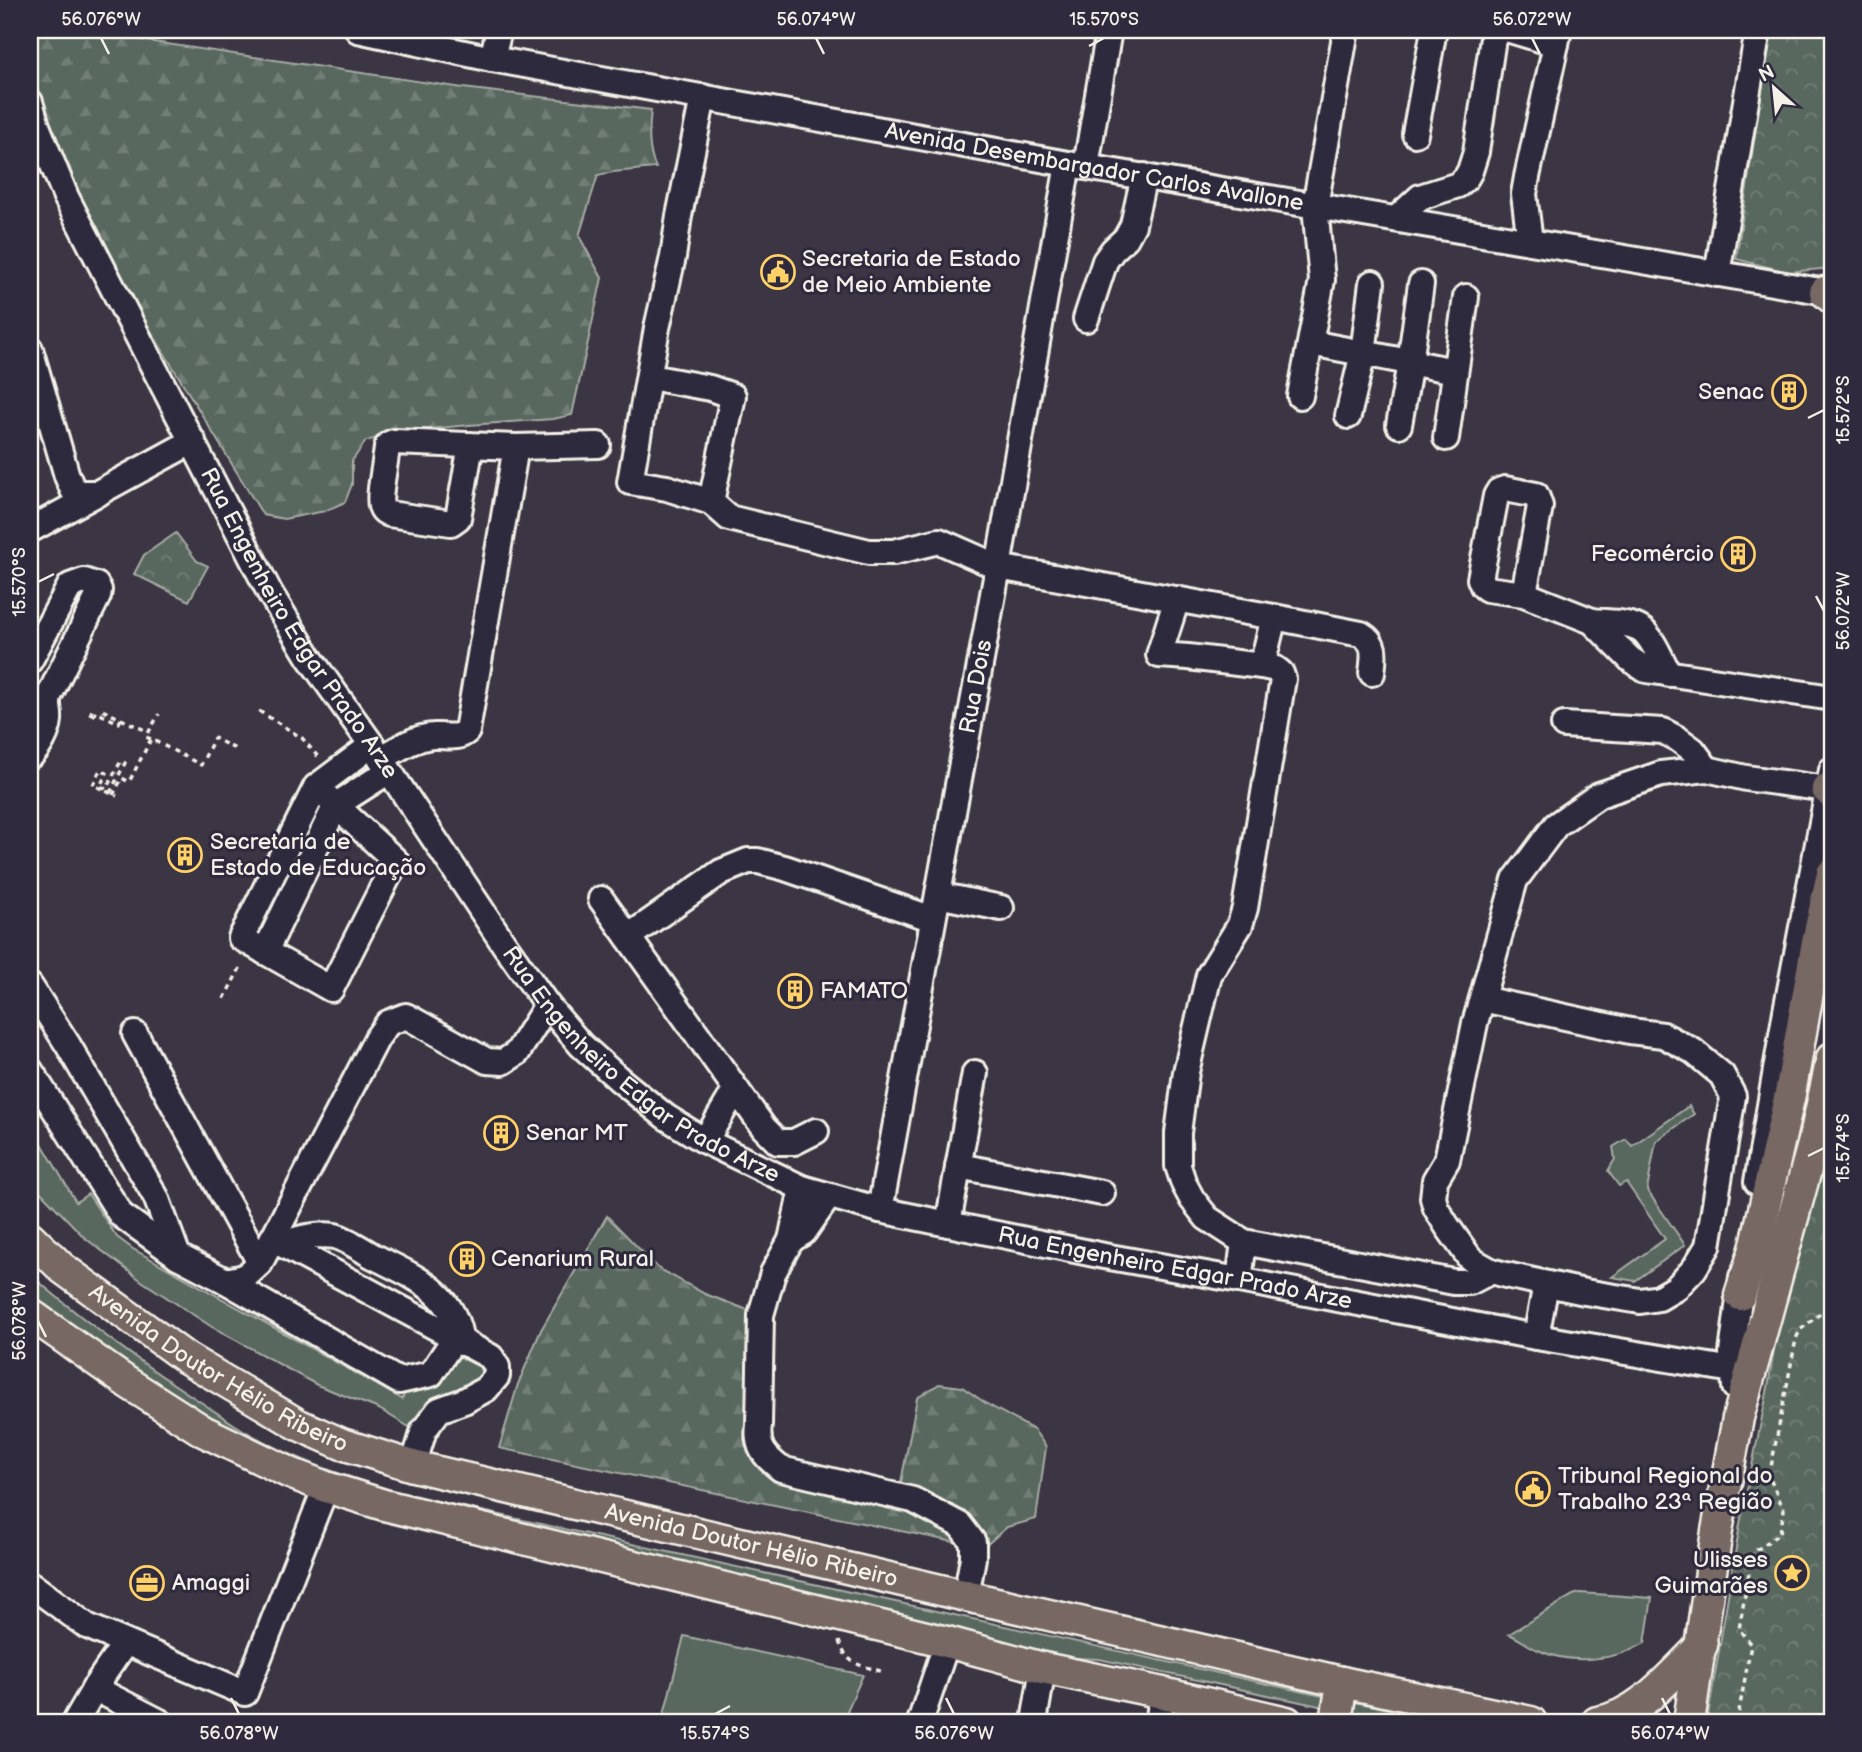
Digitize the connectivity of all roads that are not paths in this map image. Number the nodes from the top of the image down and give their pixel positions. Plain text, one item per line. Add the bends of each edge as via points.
1 (358, 30) edge
2 (499, 30) edge
3 (1109, 30) edge
4 (1346, 30) edge
5 (1434, 30) edge
6 (1501, 30) edge
7 (1510, 30) edge
8 (1758, 30) edge
9 (1558, 37) edge
10 (458, 40) edge
11 (492, 59) junction
12 (703, 97) junction
13 (30, 102) edge
14 (1415, 134) dead end
15 (1077, 165) junction
16 (1144, 176) junction
17 (1315, 206) junction
18 (1396, 219) junction
19 (1530, 242) junction
20 (1717, 274) junction
21 (1372, 283) dead end
22 (1421, 285) dead end
23 (1824, 290) edge
24 (1466, 297) dead end
25 (1086, 319) dead end
26 (1311, 343) junction
27 (30, 348) edge
28 (1363, 354) junction
29 (1410, 363) junction
30 (1455, 371) junction
31 (650, 377) junction
32 (1300, 396) dead end
33 (1348, 416) dead end
34 (1399, 425) dead end
35 (1446, 438) dead end
36 (192, 442) junction
37 (471, 445) dead end
38 (598, 445) dead end
39 (516, 447) junction
40 (99, 493) junction
41 (711, 502) junction
42 (30, 530) edge
43 (998, 567) junction
44 (1524, 594) dead end
45 (1177, 599) junction
46 (1274, 617) junction
47 (30, 660) edge
48 (1262, 666) junction
49 (1372, 673) dead end
50 (1832, 698) edge
51 (1564, 725) dead end
52 (30, 756) edge
53 (381, 758) junction
54 (1707, 769) junction
55 (322, 776) junction
56 (1831, 784) edge
57 (336, 805) junction
58 (1832, 874) edge
59 (601, 899) dead end
60 (936, 907) junction
61 (1001, 908) dead end
62 (628, 937) junction
63 (265, 951) junction
64 (30, 986) edge
65 (1482, 999) junction
66 (548, 1005) junction
67 (135, 1034) dead end
68 (1832, 1058) edge
69 (30, 1070) edge
70 (975, 1073) dead end
71 (736, 1089) junction
72 (1790, 1094) junction
73 (816, 1131) dead end
74 (705, 1141) junction
75 (958, 1166) junction
76 (803, 1188) junction
77 (1102, 1193) dead end
78 (829, 1196) junction
79 (880, 1210) junction
80 (948, 1224) junction
81 (30, 1237) edge
82 (791, 1240) junction
83 (277, 1242) junction
84 (1244, 1242) junction
85 (178, 1255) junction
86 (260, 1262) junction
87 (1492, 1271) junction
88 (1239, 1280) junction
89 (226, 1281) junction
90 (1546, 1284) junction
91 (1740, 1295) junction
92 (30, 1314) edge
93 (1536, 1337) junction
94 (458, 1341) junction
95 (1742, 1369) junction
96 (414, 1466) junction
97 (326, 1487) junction
98 (30, 1584) edge
99 (965, 1596) junction
100 (947, 1642) junction
101 (124, 1643) junction
102 (1702, 1646) junction
103 (1043, 1668) junction
104 (1342, 1682) junction
105 (94, 1688) junction
106 (1169, 1703) edge
107 (75, 1722) edge
108 (160, 1722) edge
109 (920, 1722) edge
110 (1034, 1722) edge
111 (1158, 1722) edge
112 (1287, 1722) edge
113 (1336, 1722) edge
114 (1531, 1722) edge
115 (1597, 1722) edge
116 (1689, 1722) edge

1 - 10 street, Avenida Desembargador Carlos Avallone
2 - 11 street
3 - 15 street, Rua Dois
4 - 17 street
5 - 14 street
6 - 18 street via 1493,38 1476,152 1466,178 1458,186 1420,197
7 - 9 street
8 - 20 street
9 - 19 street via 1524,194
10 - 11 street, Avenida Desembargador Carlos Avallone
11 - 12 street, Avenida Desembargador Carlos Avallone
12 - 15 street, Avenida Desembargador Carlos Avallone
12 - 31 street
13 - 36 street, Rua Engenheiro Edgar Prado Arze via 66,197
15 - 16 street, Avenida Desembargador Carlos Avallone
15 - 43 street, Rua Dois
16 - 17 street, Avenida Desembargador Carlos Avallone
16 - 25 street via 1133,225 1105,261
17 - 18 street, Avenida Desembargador Carlos Avallone
17 - 26 street via 1322,280
18 - 19 street, Avenida Desembargador Carlos Avallone
19 - 20 street, Avenida Desembargador Carlos Avallone
20 - 23 street, Avenida Desembargador Carlos Avallone
21 - 28 street
22 - 29 street
24 - 30 street
26 - 28 street
26 - 32 street
27 - 40 street via 73,489
28 - 29 street
28 - 33 street
29 - 30 street
29 - 34 street
30 - 35 street
31 - 41 street via 631,482
31 - 41 street via 733,396
36 - 40 street
36 - 53 street, Rua Engenheiro Edgar Prado Arze via 270,593
37 - 39 street
38 - 39 street
39 - 53 street via 467,732 414,741
40 - 42 street
41 - 43 street via 729,518 869,552 894,552 939,541
43 - 45 street
43 - 60 street, Rua Dois
44 - 50 street via 1592,621 1642,630 1669,674
45 - 46 street
45 - 48 street via 1159,655
46 - 48 street
46 - 49 street via 1365,636 1374,649
47 - 52 street via 70,586 96,585 98,596 49,696 49,723
48 - 84 street via 1276,669 1283,679 1245,908 1240,925 1209,975 1186,1072 1178,1133 1178,1166 1192,1199 1207,1218
51 - 54 street via 1663,731 1693,750
53 - 55 street
53 - 57 street
53 - 66 street, Rua Engenheiro Edgar Prado Arze
54 - 56 street via 1746,778
54 - 65 street via 1661,774 1599,795 1556,825 1515,880
55 - 57 street
55 - 63 street via 241,938
56 - 91 street via 1783,1024
57 - 63 street
57 - 63 street via 396,861 331,989
58 - 72 main road
59 - 62 street
60 - 61 street
60 - 62 street via 748,861 721,872
60 - 79 street, Rua Dois
62 - 71 street
64 - 85 street via 156,1197
65 - 87 street via 1447,1160 1435,1180 1433,1198 1469,1257
65 - 90 street via 1663,1035 1693,1051 1722,1075 1733,1096 1708,1246 1685,1279 1659,1298 1640,1301
66 - 74 street, Rua Engenheiro Edgar Prado Arze via 581,1045 620,1080
66 - 83 street via 517,1053 503,1062 487,1061 406,1016 388,1023
67 - 86 street
68 - 95 main road via 1815,1137
69 - 85 street via 121,1216
70 - 75 street
71 - 73 street via 778,1142 794,1142
71 - 74 street
72 - 91 main road
72 - 95 main road via 1779,1186
74 - 76 street, Rua Engenheiro Edgar Prado Arze
75 - 77 street
75 - 80 street
76 - 78 street, Rua Engenheiro Edgar Prado Arze
76 - 82 street
78 - 79 street, Rua Engenheiro Edgar Prado Arze
78 - 82 street via 804,1232
79 - 80 street, Rua Engenheiro Edgar Prado Arze
80 - 88 street, Rua Engenheiro Edgar Prado Arze
81 - 96 main road, Avenida Doutor Hélio Ribeiro via 62,1268 231,1385 299,1425
82 - 99 street via 773,1273 761,1315 757,1438 761,1449 781,1469 913,1500 960,1525 973,1542
83 - 86 street
83 - 94 street
83 - 94 street via 336,1236 420,1280 445,1301 460,1329
84 - 87 street via 1454,1282 1470,1282
84 - 88 street
85 - 89 street
86 - 89 street via 245,1277
87 - 90 street
88 - 93 street, Rua Engenheiro Edgar Prado Arze
89 - 94 street via 399,1381 431,1374
90 - 93 street
91 - 95 street via 1732,1353
92 - 97 main road, Avenida Doutor Hélio Ribeiro via 203,1431
93 - 95 street, Rua Engenheiro Edgar Prado Arze
94 - 96 street via 491,1357 497,1376 486,1389 439,1410 424,1430
95 - 102 main road
96 - 99 main road, Avenida Doutor Hélio Ribeiro
97 - 100 main road, Avenida Doutor Hélio Ribeiro
97 - 101 street via 245,1693
98 - 101 street via 88,1626
99 - 104 main road, Avenida Doutor Hélio Ribeiro
100 - 103 main road, Avenida Doutor Hélio Ribeiro
100 - 109 street
101 - 105 street
102 - 115 main road via 1637,1706
102 - 116 main road
103 - 106 main road, Avenida Doutor Hélio Ribeiro
103 - 110 street
104 - 113 main road
104 - 114 main road, Avenida Doutor Hélio Ribeiro
105 - 107 street
105 - 108 street
106 - 111 street
106 - 112 main road, Avenida Doutor Hélio Ribeiro

